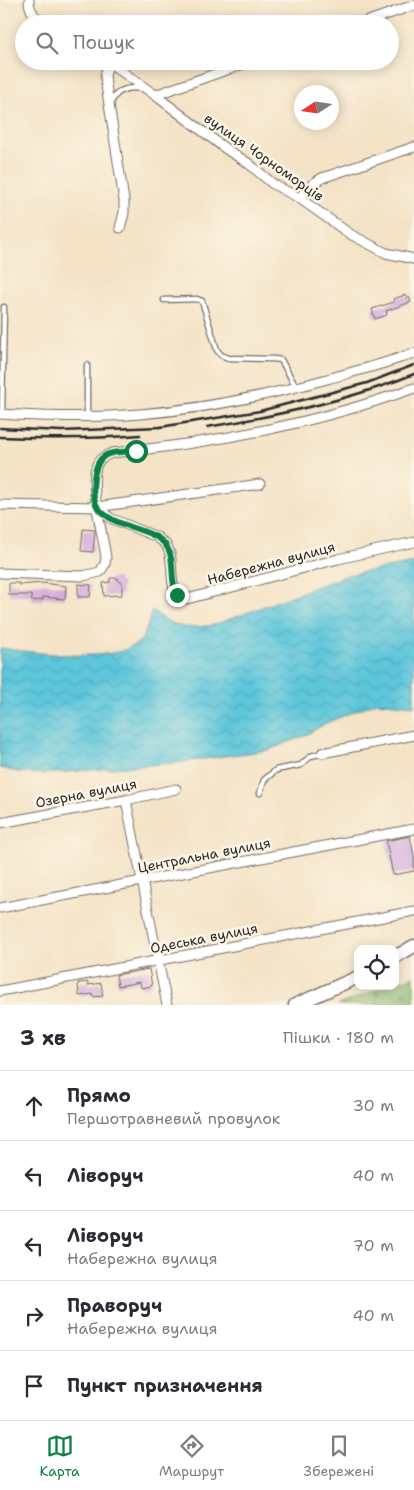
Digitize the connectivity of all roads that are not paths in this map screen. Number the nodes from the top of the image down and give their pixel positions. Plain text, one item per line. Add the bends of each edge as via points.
1 (29, 0) edge
2 (414, 5) edge
3 (34, 15) edge
4 (386, 15) edge
5 (106, 70) edge
6 (119, 70) edge
7 (226, 70) edge
8 (146, 89) junction
9 (155, 95) junction
10 (109, 109) junction
11 (414, 147) edge
12 (299, 198) junction
13 (120, 228) dead end
14 (414, 259) edge
15 (164, 300) dead end
16 (4, 307) dead end
17 (414, 353) edge
18 (88, 365) dead end
19 (296, 387) junction
20 (414, 388) edge
21 (1, 414) edge
22 (87, 417) junction
23 (260, 484) dead end
24 (0, 505) edge
25 (98, 507) junction
26 (414, 542) edge
27 (0, 573) edge
28 (414, 735) edge
29 (322, 754) joint
30 (176, 789) dead end
31 (260, 792) dead end
32 (126, 800) junction
33 (0, 822) edge
34 (414, 830) edge
35 (142, 881) junction
36 (0, 908) edge
37 (414, 910) edge
38 (414, 946) edge
39 (399, 955) edge
40 (158, 961) junction
41 (354, 979) edge
42 (0, 991) edge
43 (167, 1005) edge
44 (295, 1005) edge

1 - 3 street via 29,8
2 - 4 street
5 - 10 street
6 - 8 street, вулиця Чорноморців
7 - 9 street
8 - 9 street, вулиця Чорноморців
8 - 10 lane via 130,88 118,92
9 - 12 street, вулиця Чорноморців via 274,184
10 - 13 street via 124,200
11 - 12 street via 322,178
12 - 14 street, вулиця Чорноморців via 364,242 386,253
15 - 19 lane via 202,301 220,355 281,360
16 - 21 lane
17 - 19 street
18 - 22 lane
19 - 22 street via 191,408
20 - 25 street via 300,422 189,444 112,453 99,460 94,475
21 - 22 street
23 - 25 street
24 - 25 street
25 - 26 street, Набережна вулиця via 110,518 157,538 167,546 172,560 173,588 177,595 188,599
25 - 27 street via 106,558 100,572 83,576
28 - 29 street
29 - 31 lane via 311,756 301,765 276,770 264,780
30 - 32 street, Озерна вулиця
32 - 33 street, Озерна вулиця
32 - 35 street
34 - 35 street, Центральна вулиця
35 - 36 street, Центральна вулиця
35 - 40 street
37 - 40 street, Одеська вулиця
38 - 39 main road
40 - 42 street, Одеська вулиця
40 - 43 street
41 - 44 main road

